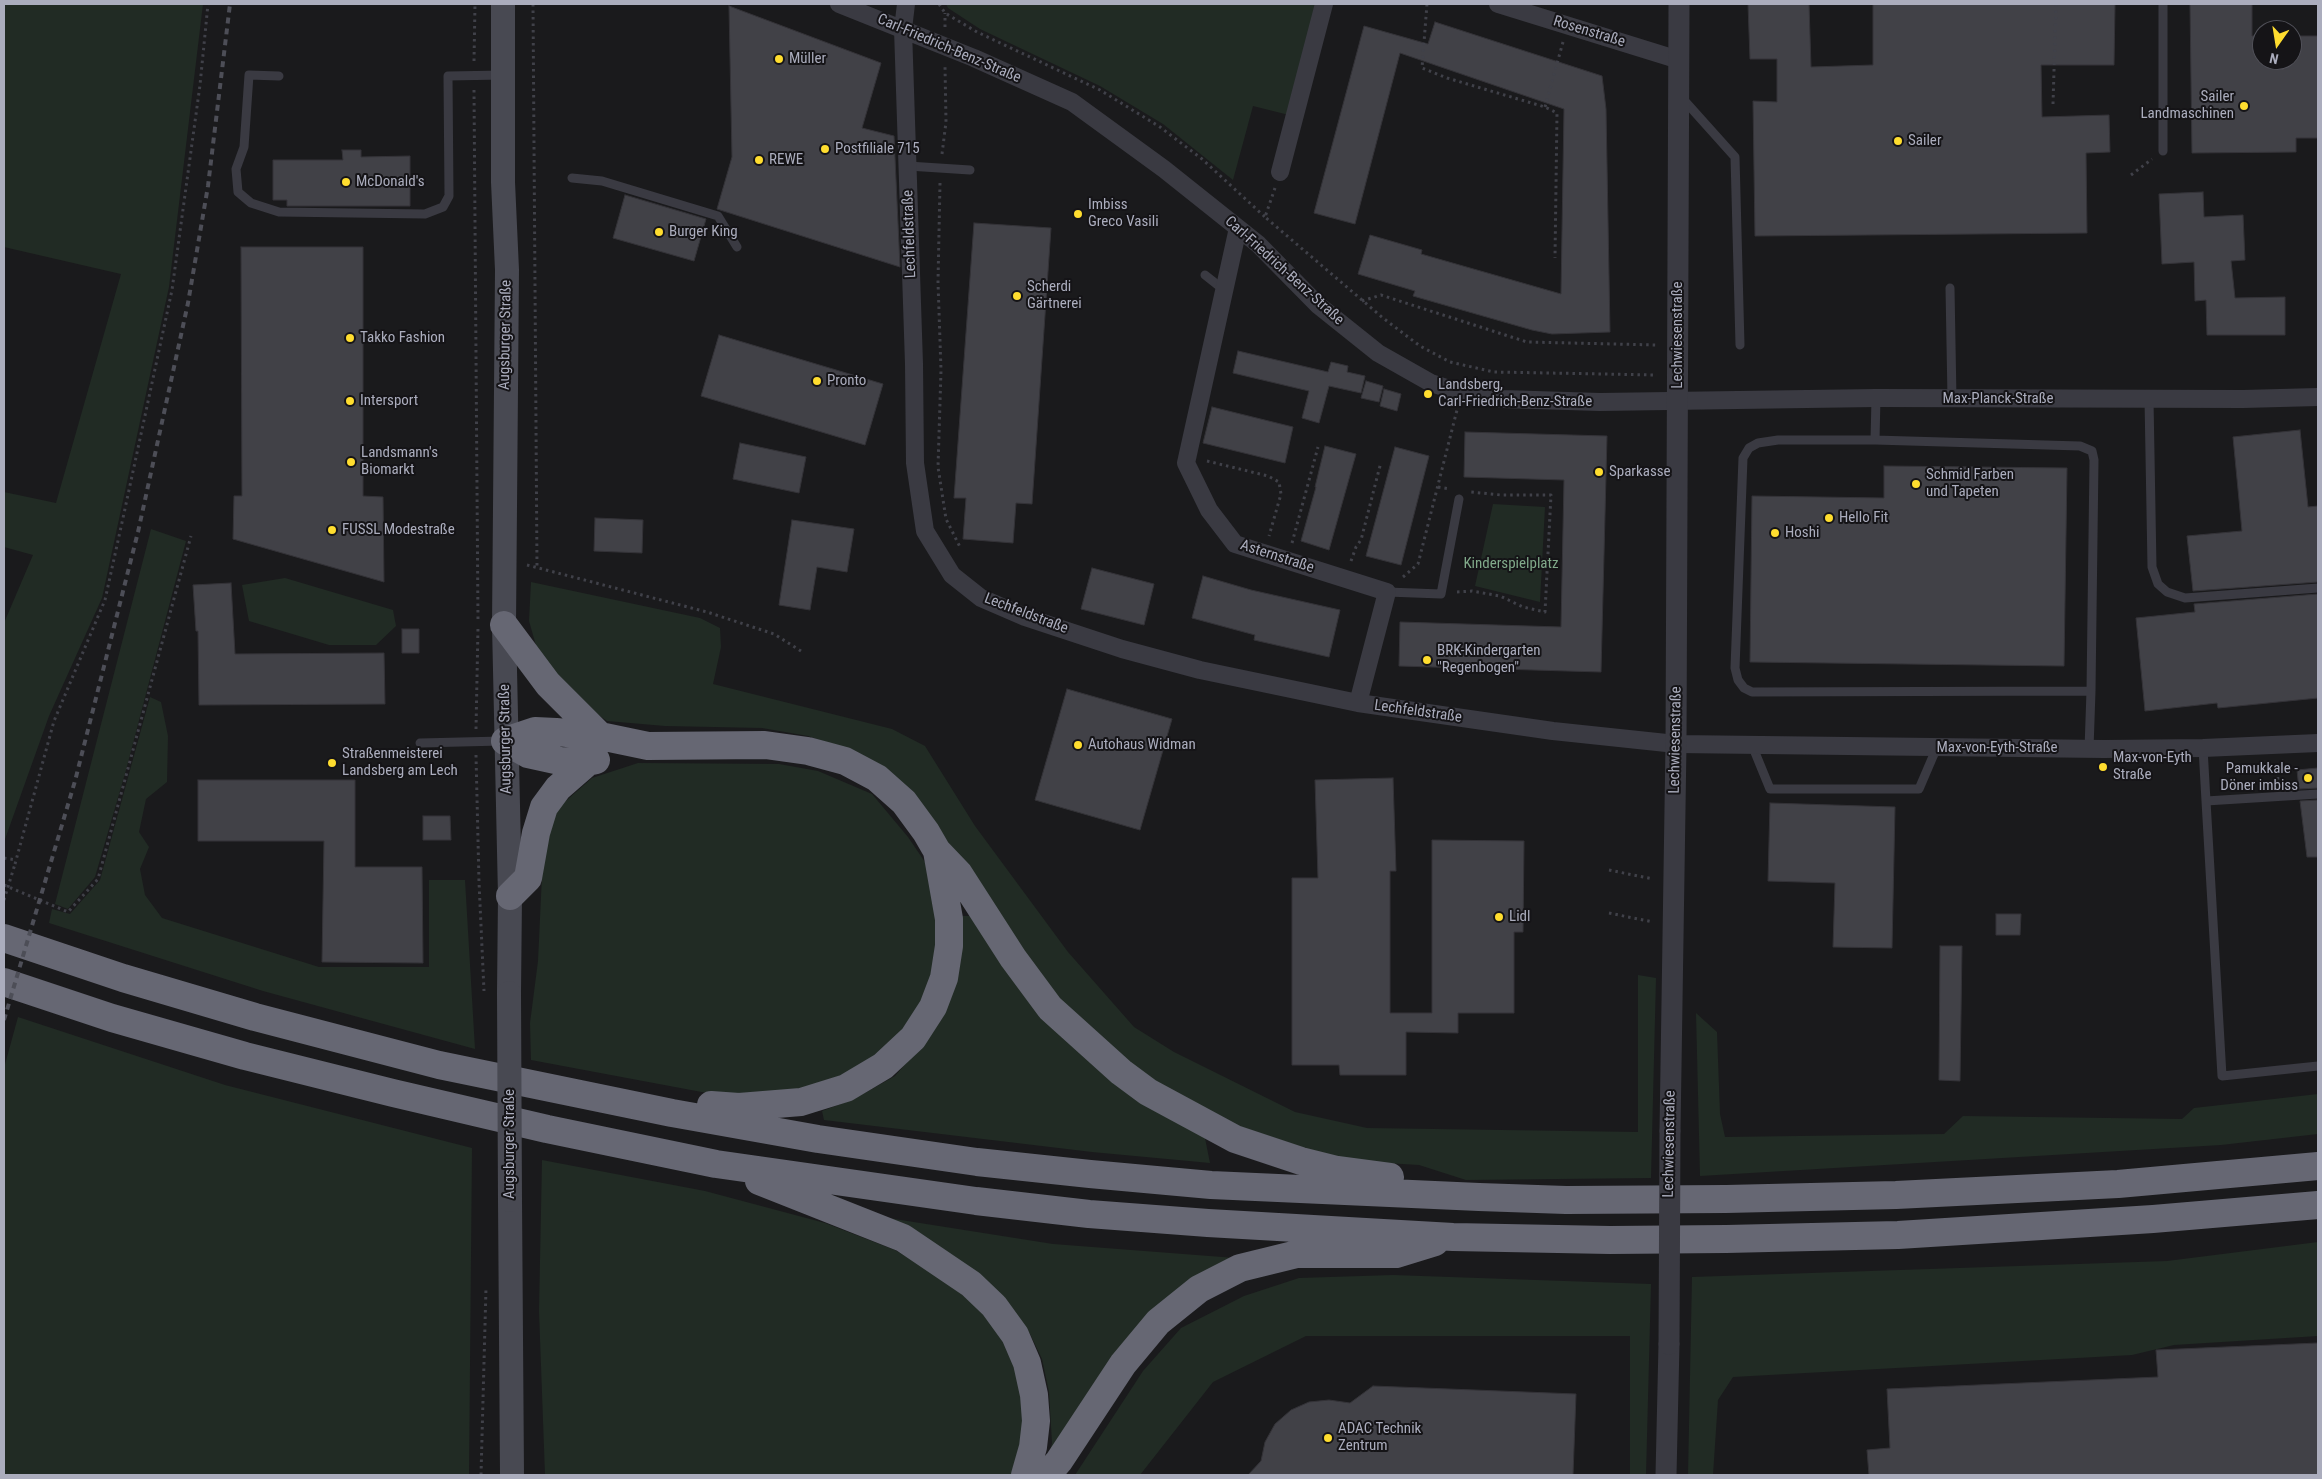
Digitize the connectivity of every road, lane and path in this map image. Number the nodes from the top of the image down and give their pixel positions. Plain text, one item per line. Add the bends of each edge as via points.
1 (208, 4) edge
2 (475, 4) edge
3 (503, 4) edge
4 (533, 4) edge
5 (839, 4) edge
6 (906, 4) edge
7 (1324, 4) edge
8 (1427, 4) edge
9 (1498, 4) edge
10 (1679, 4) edge
11 (2056, 4) edge
12 (2164, 4) edge
13 (945, 13) dead end
14 (1567, 25) junction
15 (903, 29) junction
16 (944, 47) junction
17 (1679, 60) junction
18 (503, 75) junction
19 (279, 76) dead end
20 (474, 76) junction
21 (1679, 95) junction
22 (2053, 104) dead end
23 (1545, 107) junction
24 (2163, 151) joint
25 (908, 166) junction
26 (940, 168) junction
27 (970, 170) dead end
28 (1280, 172) joint
29 (2130, 175) dead end
30 (572, 178) dead end
31 (1238, 228) junction
32 (737, 248) dead end
33 (1555, 258) dead end
34 (1205, 275) dead end
35 (1950, 288) dead end
36 (1225, 290) junction
37 (1362, 301) junction
38 (1677, 345) junction
39 (1740, 345) dead end
40 (1658, 375) dead end
41 (1462, 393) junction
42 (2318, 397) edge
43 (1876, 398) junction
44 (1952, 399) junction
45 (2149, 399) junction
46 (1677, 402) junction
47 (1875, 440) junction
48 (1318, 447) dead end
49 (1188, 456) junction
50 (1381, 462) dead end
51 (1438, 487) junction
52 (1453, 489) dead end
53 (1468, 491) dead end
54 (1459, 499) dead end
55 (191, 536) dead end
56 (961, 550) dead end
57 (1265, 554) junction
58 (1287, 560) junction
59 (1346, 579) junction
60 (2318, 588) edge
61 (1387, 592) junction
62 (1442, 594) junction
63 (504, 625) junction
64 (801, 651) dead end
65 (2091, 691) junction
66 (1358, 703) junction
67 (600, 736) junction
68 (505, 740) junction
69 (476, 741) junction
70 (2318, 743) edge
71 (420, 744) dead end
72 (1676, 744) junction
73 (1752, 745) junction
74 (648, 746) junction
75 (2276, 746) junction
76 (1937, 747) junction
77 (2089, 748) junction
78 (2203, 748) junction
79 (589, 762) junction
80 (2318, 794) edge
81 (2279, 798) junction
82 (2206, 802) junction
83 (937, 851) junction
84 (4, 858) edge
85 (15, 862) junction
86 (1609, 870) dead end
87 (1659, 880) dead end
88 (4, 885) edge
89 (510, 896) junction
90 (4, 900) edge
91 (1609, 912) dead end
92 (1659, 923) dead end
93 (4, 938) edge
94 (4, 982) edge
95 (484, 992) dead end
96 (2318, 1066) edge
97 (588, 1096) junction
98 (716, 1164) junction
99 (2318, 1166) edge
100 (1478, 1198) junction
101 (2318, 1205) edge
102 (1453, 1237) junction
103 (486, 1286) dead end
104 (481, 1475) edge
105 (512, 1475) edge
106 (1025, 1475) edge
107 (1047, 1475) edge
108 (1666, 1475) edge

1 - 85 path via 172,290 105,600 54,721
2 - 20 path
3 - 18 main road, Augsburger Straße
4 - 64 path via 537,567 707,612 774,634
5 - 15 street, Carl-Friedrich-Benz-Straße
6 - 15 street, Lechfeldstraße
7 - 28 street
8 - 23 path via 1422,68
9 - 14 street, Rosenstraße
10 - 17 street, Lechwiesenstraße
11 - 22 path
12 - 24 lane
13 - 16 path
14 - 17 street, Rosenstraße
14 - 23 path
15 - 16 street, Carl-Friedrich-Benz-Straße
15 - 25 street, Lechfeldstraße
16 - 26 path via 946,122
16 - 31 street, Carl-Friedrich-Benz-Straße via 1072,102
17 - 21 street, Lechwiesenstraße
18 - 20 lane
18 - 63 main road, Augsburger Straße via 507,270
19 - 20 lane via 249,75 244,147 236,169 238,192 251,203 279,212 425,214 443,207 449,196 448,76
20 - 69 path
21 - 38 street, Lechwiesenstraße
21 - 39 lane via 1735,157
23 - 33 path via 1557,113
24 - 29 path
25 - 26 lane
25 - 66 street, Lechfeldstraße via 914,463 925,531 952,575 981,598 1025,617 1122,649 1200,670
26 - 27 lane
26 - 56 path via 938,467 946,519
28 - 37 path via 1266,216
30 - 32 lane via 602,181 718,216
31 - 36 street, Asternstraße
31 - 41 street, Carl-Friedrich-Benz-Straße via 1318,305 1378,353 1431,382
34 - 36 lane
35 - 44 lane
36 - 49 street, Asternstraße
37 - 38 path via 1382,295 1527,342
37 - 40 path via 1420,346 1450,362 1494,372
38 - 46 street, Lechwiesenstraße
41 - 46 street, Carl-Friedrich-Benz-Straße via 1502,399
41 - 51 path
42 - 45 street, Max-Planck-Straße
43 - 44 street, Max-Planck-Straße
43 - 46 street, Max-Planck-Straße
43 - 47 lane
44 - 45 street, Max-Planck-Straße
45 - 60 lane via 2152,568 2158,584 2166,592 2185,598
46 - 72 street, Lechwiesenstraße
47 - 65 lane via 2080,446 2092,451
47 - 65 lane via 1778,440 1758,443 1749,448 1743,458 1736,668 1738,680 1744,688 1752,692
48 - 58 path
49 - 57 street, Asternstraße via 1186,463 1209,510 1235,544
49 - 57 path via 1268,476 1279,482 1281,494
50 - 59 path via 1361,540
51 - 52 path
51 - 61 path via 1418,564
53 - 62 path via 1551,495 1545,612 1523,607 1500,596 1472,591
54 - 62 lane
55 - 88 path via 98,879 68,912
57 - 58 street, Asternstraße
58 - 59 street, Asternstraße
59 - 61 street, Asternstraße
61 - 62 lane
61 - 66 street
63 - 67 highway via 548,684
63 - 68 main road, Augsburger Straße
65 - 77 lane
66 - 72 street, Lechfeldstraße via 1553,731
67 - 68 highway via 535,731
67 - 74 highway
68 - 69 lane
68 - 79 highway via 528,754 560,761
68 - 89 main road, Augsburger Straße
69 - 71 lane
69 - 95 path
70 - 75 street, Max-von-Eyth-Straße
72 - 73 street, Max-von-Eyth-Straße
72 - 108 street, Lechwiesenstraße, bridge
73 - 76 street, Max-von-Eyth-Straße
73 - 76 lane via 1770,789 1919,788
74 - 79 highway
74 - 83 highway via 765,745 808,751 845,761 876,778 904,802
75 - 78 street, Max-von-Eyth-Straße
75 - 81 path
76 - 77 street, Max-von-Eyth-Straße
77 - 78 street, Max-von-Eyth-Straße
78 - 82 lane
79 - 89 highway via 558,788 544,808 528,878
80 - 81 lane
81 - 82 lane
82 - 96 lane via 2222,1076
83 - 97 highway via 949,919 944,978 933,1007 913,1038 883,1066 846,1088 801,1102 740,1108
83 - 100 highway via 959,874 1012,958 1050,1008 1092,1048 1148,1092 1206,1125 1268,1151 1336,1170 1419,1181
84 - 85 path
85 - 90 path, bridge
86 - 87 path
89 - 105 main road, Augsburger Straße, bridge
91 - 92 path
93 - 97 highway via 255,1018 439,1065
94 - 98 highway via 112,1018 254,1059 508,1120
97 - 100 highway via 809,1137 986,1163 1211,1185
98 - 102 highway via 1088,1214
98 - 106 highway via 903,1238 971,1284 994,1306 1015,1335 1027,1363 1034,1395 1033,1448
99 - 100 highway via 2118,1184 1896,1195 1726,1199
101 - 102 highway via 2153,1220 1898,1235 1620,1240
102 - 107 highway via 1396,1254 1297,1254 1240,1268 1199,1290 1158,1322 1123,1364
103 - 104 path

